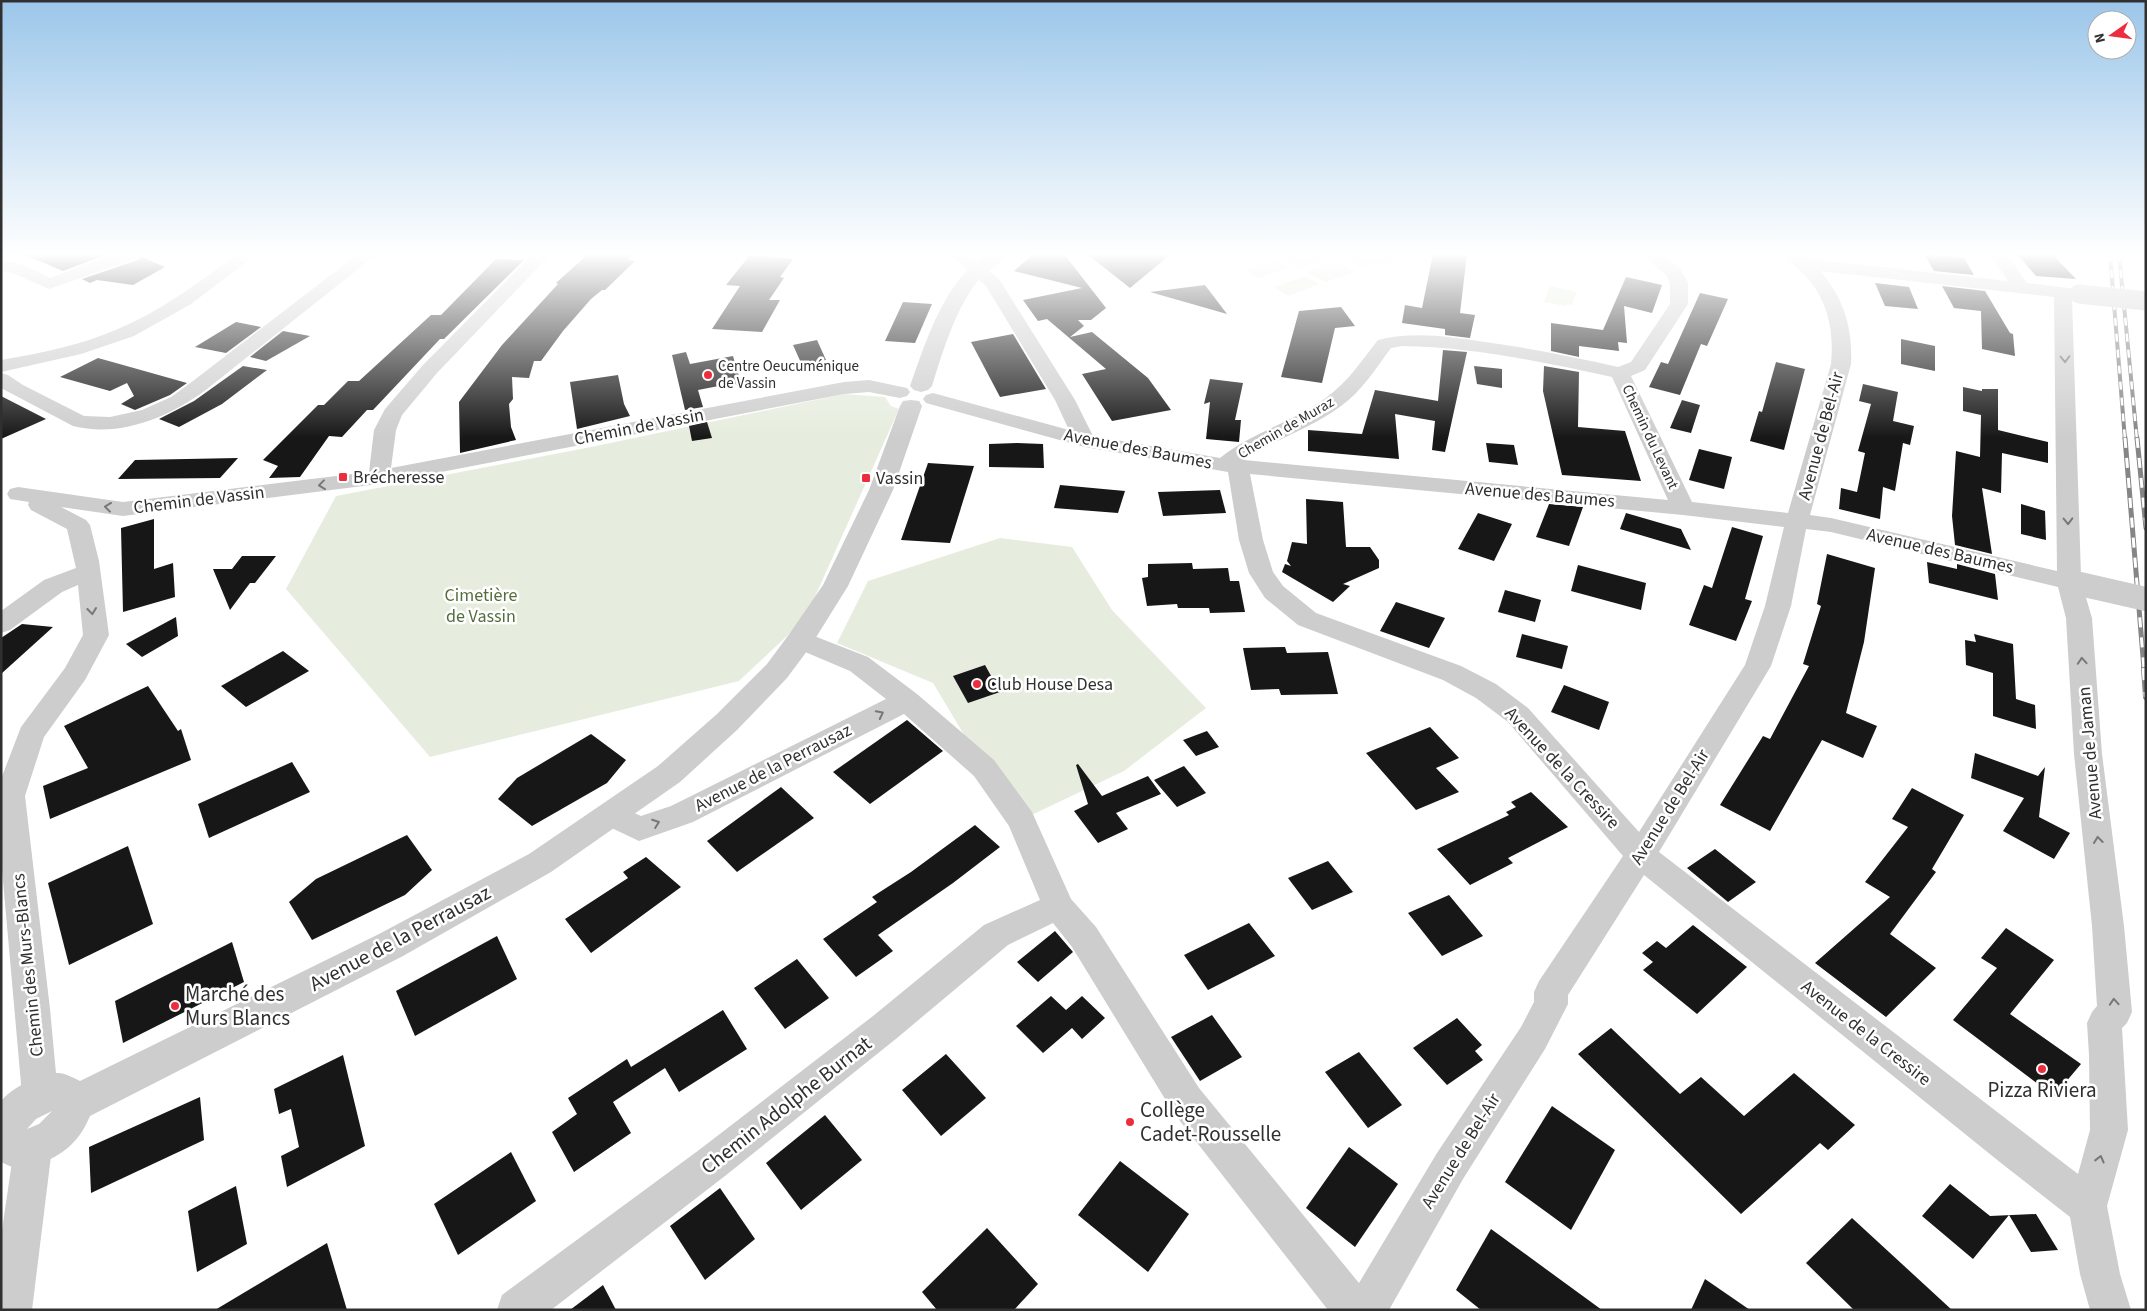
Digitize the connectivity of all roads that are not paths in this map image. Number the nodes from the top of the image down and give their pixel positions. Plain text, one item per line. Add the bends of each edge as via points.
1 (159, 315) edge
2 (288, 315) edge
3 (483, 315) edge
4 (949, 315) edge
5 (1014, 315) edge
6 (1672, 315) edge
7 (1838, 315) edge
8 (2071, 315) edge
9 (1, 366) edge
10 (1, 371) edge
11 (1620, 373) junction
12 (1, 379) edge
13 (916, 396) junction
14 (1085, 440) junction
15 (1231, 466) junction
16 (379, 477) junction
17 (10, 492) edge
18 (1683, 508) junction
19 (1797, 521) junction
20 (87, 572) junction
21 (2074, 582) junction
22 (2146, 599) edge
23 (1, 624) edge
24 (800, 640) junction
25 (907, 701) junction
26 (612, 815) junction
27 (1641, 854) junction
28 (1058, 906) junction
29 (57, 1099) junction
30 (13, 1144) edge
31 (2088, 1206) junction
32 (11, 1310) edge
33 (517, 1310) edge
34 (1354, 1310) edge
35 (1366, 1310) edge
36 (2111, 1310) edge

1 - 9 street via 113,338 81,349
2 - 12 street via 193,391 148,415 110,423 80,422
3 - 16 street via 392,413 384,430
4 - 13 street, Avenue de la Perrausaz
5 - 14 street
6 - 11 street, Chemin du Levant via 1638,366
7 - 19 street, Avenue de Bel-Air via 1844,345 1841,364
8 -> 21 street, Avenue de Jaman
9 - 10 street
11 - 15 street, Chemin de Muraz via 1463,345 1392,340 1385,344 1352,386 1326,407 1240,451
11 - 18 street, Chemin du Levant
13 - 14 street, Avenue des Baumes
13 - 16 street, Chemin de Vassin via 869,386 844,388
13 - 24 street, Avenue de la Perrausaz via 877,498 834,586
14 - 15 street, Avenue des Baumes
15 - 18 street, Avenue des Baumes
15 - 27 street, Avenue de la Cressire via 1261,573 1274,592 1308,619 1452,673 1486,691 1518,715
16 -> 17 street, Chemin de Vassin via 123,509
17 - 20 street, Chemin des Murs-Blancs via 78,525
18 - 19 street, Avenue des Baumes
19 - 21 street, Avenue des Baumes via 1831,525
19 - 27 street, Avenue de Bel-Air via 1778,606 1758,666
20 - 23 street via 54,586
20 -> 29 street, Chemin des Murs-Blancs via 96,635 76,673 31,734 10,796 33,1009
21 - 22 street, Avenue des Baumes, bridge
31 -> 21 street, Avenue de Jaman via 2109,1130 2104,1023 2115,1012
24 - 25 street via 859,664
24 - 26 street, Avenue de la Perrausaz via 777,671 727,722 669,774
26 -> 25 street, Avenue de la Perrausaz via 639,830 682,814
25 - 28 street via 984,768 1021,820
26 - 29 street, Avenue de la Perrausaz via 540,863 391,945
27 - 31 street, Avenue de la Cressire
27 - 35 street, Avenue de Bel-Air via 1551,992 1551,1004 1533,1038 1450,1166
28 - 33 street, Chemin Adolphe Burnat via 996,935 885,1028
28 - 34 street via 1084,937 1186,1100
29 - 30 street via 73,1113 62,1129 46,1142
30 - 32 street
31 - 36 street via 2100,1274

